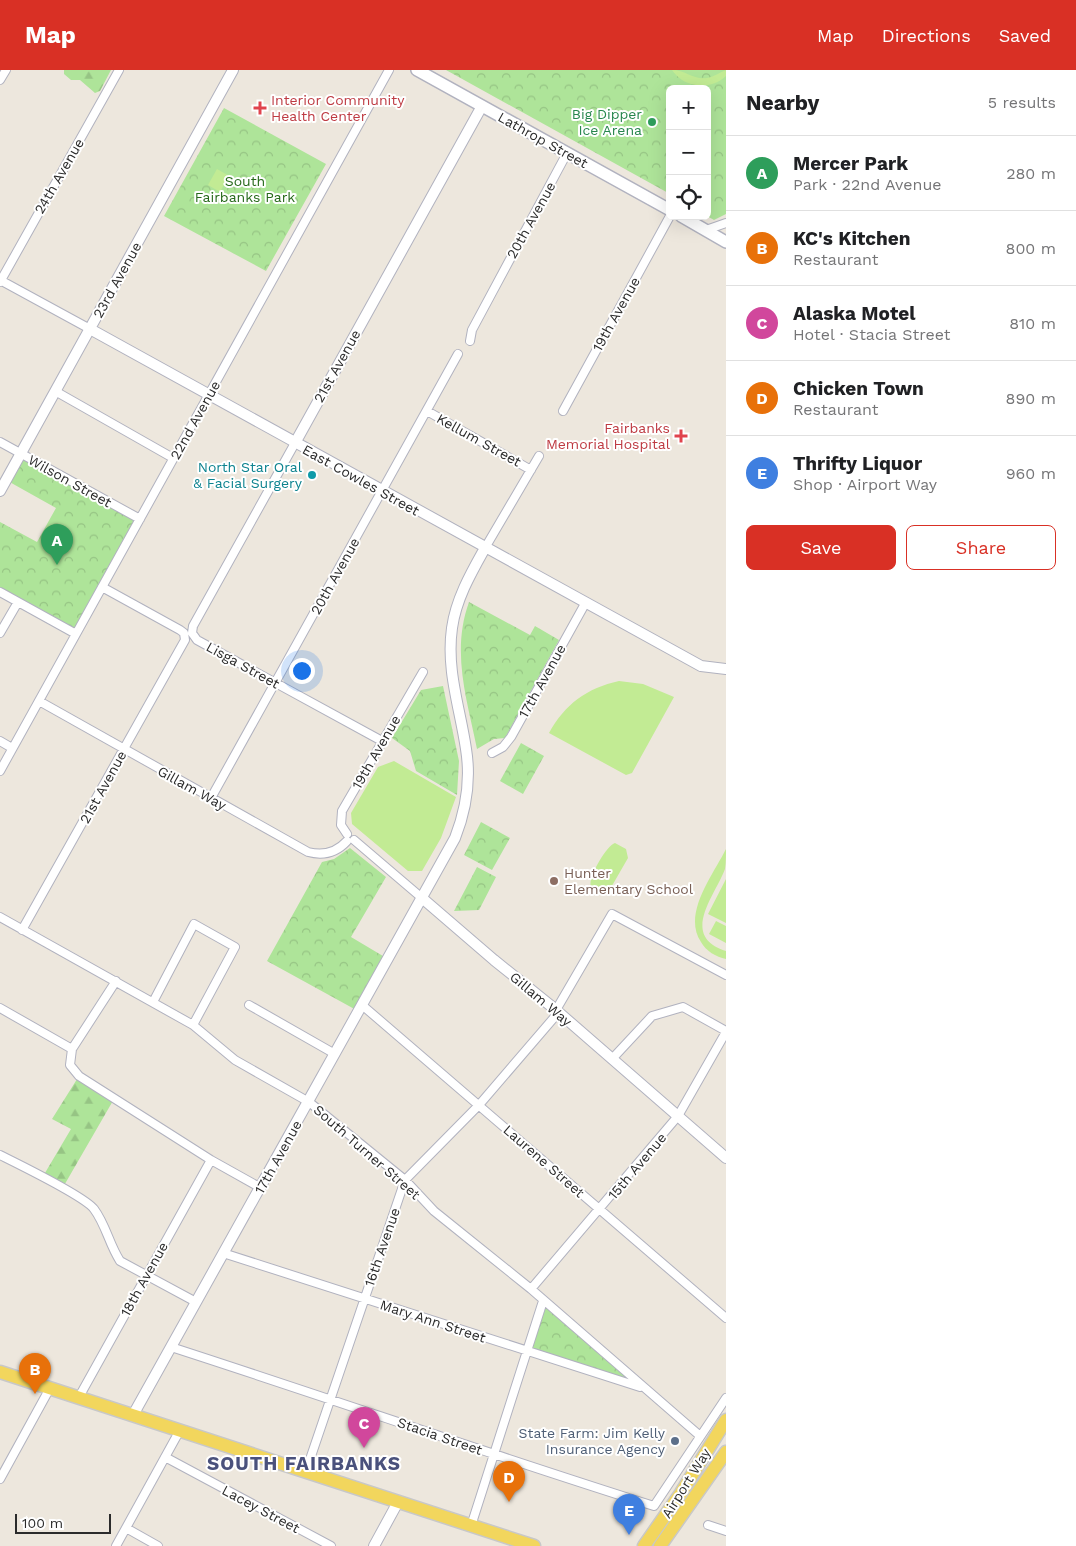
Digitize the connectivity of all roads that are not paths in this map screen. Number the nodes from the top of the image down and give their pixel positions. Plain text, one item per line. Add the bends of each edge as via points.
1 (6, 70) edge
2 (119, 70) edge
3 (233, 70) edge
4 (389, 70) edge
5 (417, 70) edge
6 (0, 80) edge
7 (482, 106) junction
8 (568, 153) junction
9 (666, 208) edge
10 (668, 220) edge
11 (688, 220) edge
12 (726, 223) edge
13 (706, 230) junction
14 (726, 242) edge
15 (0, 281) edge
16 (90, 329) junction
17 (470, 341) dead end
18 (458, 354) dead end
19 (54, 391) junction
20 (208, 395) junction
21 (427, 411) junction
22 (563, 411) dead end
23 (0, 442) edge
24 (295, 443) junction
25 (21, 454) junction
26 (539, 456) dead end
27 (173, 458) junction
28 (531, 470) junction
29 (0, 490) edge
30 (382, 491) junction
31 (140, 519) junction
32 (485, 548) junction
33 (102, 587) junction
34 (0, 592) edge
35 (18, 602) junction
36 (586, 602) junction
37 (193, 626) joint
38 (0, 634) edge
39 (76, 634) junction
40 (726, 669) edge
41 (423, 672) dead end
42 (276, 683) junction
43 (38, 701) junction
44 (0, 741) edge
45 (382, 741) junction
46 (12, 748) junction
47 (124, 750) junction
48 (492, 753) dead end
49 (0, 770) edge
50 (211, 798) junction
51 (350, 838) junction
52 (422, 898) junction
53 (0, 917) edge
54 (22, 930) junction
55 (726, 975) edge
56 (116, 981) junction
57 (153, 1002) junction
58 (248, 1005) dead end
59 (362, 1005) junction
60 (0, 1008) edge
61 (557, 1011) junction
62 (193, 1025) junction
63 (726, 1032) edge
64 (72, 1049) junction
65 (335, 1054) junction
66 (612, 1059) junction
67 (309, 1102) junction
68 (479, 1105) junction
69 (678, 1116) junction
70 (0, 1154) edge
71 (726, 1158) edge
72 (211, 1160) junction
73 (405, 1180) junction
74 (260, 1188) junction
75 (600, 1210) junction
76 (223, 1253) junction
77 (146, 1276) junction
78 (531, 1289) junction
79 (365, 1298) junction
80 (543, 1301) junction
81 (196, 1302) junction
82 (726, 1318) edge
83 (170, 1347) junction
84 (527, 1351) junction
85 (0, 1372) edge
86 (50, 1388) junction
87 (643, 1388) junction
88 (79, 1397) junction
89 (726, 1398) edge
90 (332, 1399) junction
91 (133, 1415) junction
92 (726, 1420) edge
93 (180, 1430) junction
94 (699, 1435) junction
95 (726, 1452) edge
96 (493, 1455) junction
97 (165, 1457) junction
98 (306, 1471) junction
99 (0, 1479) edge
100 (398, 1502) junction
101 (708, 1525) dead end
102 (471, 1526) junction
103 (126, 1528) junction
104 (726, 1531) edge
105 (116, 1546) edge
106 (158, 1546) edge
107 (331, 1546) edge
108 (374, 1546) edge
109 (534, 1546) edge
110 (644, 1546) edge
111 (660, 1546) edge

1 - 6 street
2 - 15 street, 24th Avenue
3 - 16 street, 23rd Avenue
4 - 20 street, 22nd Avenue
5 - 7 main road, Lathrop Street
7 - 8 main road, Lathrop Street
7 - 24 street, 21st Avenue
8 - 9 main road, Lathrop Street
8 - 17 street, 20th Avenue via 472,330
10 - 22 street, 19th Avenue
11 - 13 main road
12 - 13 street
13 - 14 main road
15 - 16 street, East Cowles Street
16 - 19 street, 23rd Avenue
16 - 20 street, East Cowles Street
18 - 21 street, 20th Avenue
19 - 25 street, 23rd Avenue
19 - 27 street
20 - 24 street, East Cowles Street
20 - 27 street, 22nd Avenue
21 - 28 street, Kellum Street
21 - 30 street, 20th Avenue
23 - 25 street, Wilson Street
24 - 30 street, East Cowles Street
24 - 37 street, 21st Avenue
25 - 29 street, 23rd Avenue
25 - 31 street, Wilson Street
26 - 28 street
27 - 31 street, 22nd Avenue
28 - 32 street
30 - 32 street, East Cowles Street
30 - 42 street, 20th Avenue
31 - 33 street, 22nd Avenue
32 - 36 street, East Cowles Street
32 - 52 street, 17th Avenue via 461,595 452,630 450,666 467,751 467,797 455,838
33 - 39 street, 22nd Avenue
33 - 47 street, 21st Avenue via 185,636
34 - 35 street
35 - 38 street
35 - 39 street
36 - 40 street, East Cowles Street via 701,666
36 - 48 street, 17th Avenue via 511,737
37 - 42 street, Lisga Street via 192,633 197,640
39 - 43 street, 22nd Avenue
41 - 45 street, 19th Avenue
42 - 45 street, Lisga Street
42 - 50 street, 20th Avenue
43 - 46 street, 22nd Avenue
43 - 47 street, Gillam Way
44 - 46 street
45 - 51 street, 19th Avenue via 341,814 341,825
46 - 49 street, 22nd Avenue
47 - 50 street, Gillam Way
47 - 54 street, 21st Avenue
50 - 51 street, Gillam Way via 311,852 331,853
51 - 52 street, Gillam Way
52 - 59 street, 17th Avenue
52 - 61 street, Gillam Way
53 - 54 street, South Turner Street
54 - 56 street, South Turner Street
55 - 61 street, 16th Avenue via 612,914
56 - 57 street, South Turner Street
56 - 64 street
57 - 62 street, South Turner Street
57 - 62 street via 194,924 235,947
58 - 65 street
59 - 65 street, 17th Avenue
59 - 68 street, Laurene Street
60 - 64 street
61 - 66 street, Gillam Way
61 - 68 street, 16th Avenue
62 - 67 street, South Turner Street via 235,1060
63 - 66 street via 683,1007 652,1016
63 - 69 street, 15th Avenue
64 - 72 street via 70,1065 79,1076
65 - 67 street, 17th Avenue
66 - 69 street, Gillam Way
67 - 73 street, South Turner Street
67 - 74 street, 17th Avenue
68 - 73 street, 16th Avenue
68 - 75 street, Laurene Street
69 - 71 street, Gillam Way
69 - 75 street, 15th Avenue
70 - 77 street via 92,1206 120,1260
72 - 74 street
72 - 77 street, 18th Avenue
73 - 78 street, South Turner Street via 434,1211
73 - 79 street, 16th Avenue
74 - 76 street, 17th Avenue
75 - 78 street, 15th Avenue
75 - 82 street, Laurene Street
76 - 79 street, Mary Ann Street
76 - 81 street, 17th Avenue
77 - 81 street
77 - 88 street, 18th Avenue
78 - 80 street, South Turner Street
79 - 84 street, Mary Ann Street
79 - 90 street, 16th Avenue
80 - 84 street
80 - 87 street, South Turner Street
81 - 83 street, 17th Avenue
83 - 90 street, Stacia Street
83 - 91 street, 17th Avenue
84 - 87 street, Mary Ann Street
84 - 96 street
85 - 86 main road
86 - 88 main road
86 - 99 street
87 - 94 street, South Turner Street
88 - 91 main road
89 - 94 street
90 - 96 street, Stacia Street
90 - 98 street, 16th Avenue
91 - 93 main road
92 - 110 main road, Airport Way
93 - 97 street
93 - 98 main road
94 - 96 street, Stacia Street via 654,1506
95 - 111 main road, Airport Way
96 - 102 street
97 - 103 street
97 - 107 street, Lacey Street
98 - 100 main road
100 - 102 main road
100 - 108 street
101 - 104 street
102 - 109 main road
103 - 105 street
103 - 106 street

